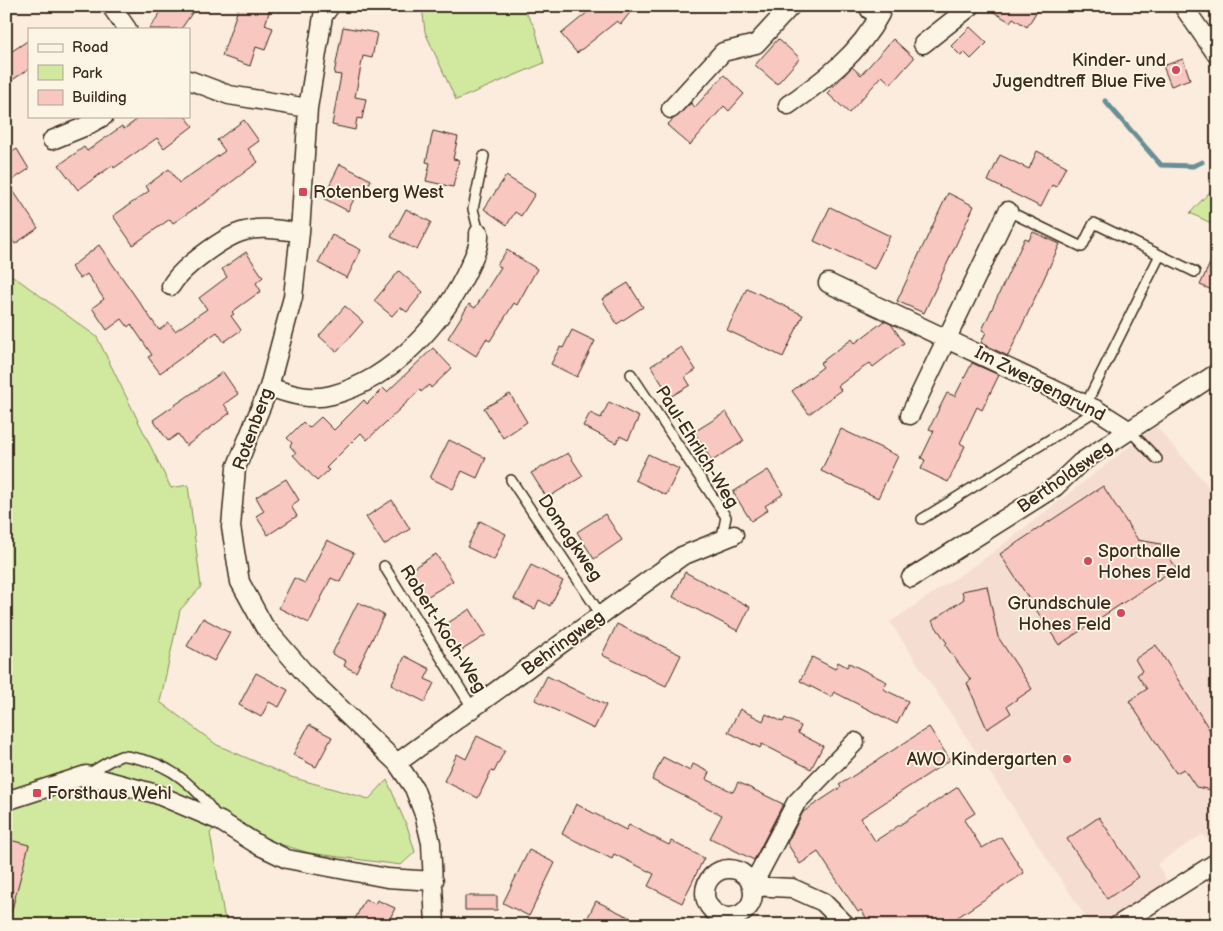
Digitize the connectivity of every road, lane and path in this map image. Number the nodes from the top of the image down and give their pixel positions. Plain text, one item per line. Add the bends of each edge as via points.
1 (111, 6) edge
2 (330, 6) edge
3 (791, 6) edge
4 (872, 6) edge
5 (971, 6) edge
6 (1183, 6) edge
7 (127, 28) edge
8 (923, 44) dead end
9 (1217, 54) edge
10 (190, 80) edge
11 (788, 105) dead end
12 (308, 108) junction
13 (671, 109) dead end
14 (100, 118) edge
15 (52, 140) dead end
16 (484, 156) dead end
17 (1008, 211) joint
18 (300, 232) junction
19 (479, 233) joint
20 (1160, 255) junction
21 (1195, 272) dead end
22 (828, 283) dead end
23 (171, 286) dead end
24 (948, 338) junction
25 (1217, 373) edge
26 (631, 374) dead end
27 (268, 386) junction
28 (1091, 407) junction
29 (910, 415) dead end
30 (1130, 432) junction
31 (1157, 459) dead end
32 (511, 480) dead end
33 (922, 519) dead end
34 (728, 538) joint
35 (384, 566) dead end
36 (911, 578) dead end
37 (601, 615) junction
38 (473, 709) junction
39 (855, 742) dead end
40 (397, 763) junction
41 (86, 775) junction
42 (6, 802) edge
43 (220, 821) junction
44 (1217, 862) edge
45 (434, 880) junction
46 (435, 925) edge
47 (846, 925) edge
48 (1118, 925) edge

1 - 7 street
2 - 12 street, Rotenberg via 323,16
3 - 13 street via 756,44 723,52
4 - 11 street via 870,10 880,14 872,29 825,79
5 - 8 street
6 - 9 street
10 - 12 street via 229,95
12 - 18 street, Rotenberg
14 - 15 street
16 - 19 lane via 473,209
17 - 20 lane via 1082,247 1094,223
17 - 24 street
18 - 23 street via 244,231 222,242 176,277
18 - 27 street, Rotenberg via 293,297
19 - 27 street via 480,243 460,287 432,326 404,355 367,380 332,395 304,398
20 - 21 lane
20 - 28 lane
22 - 24 street, Im Zwergengrund
24 - 28 street, Im Zwergengrund
24 - 29 street
25 - 30 street, Bertholdsweg
26 - 34 lane, Paul-Ehrlich-Weg via 726,518
27 - 40 street, Rotenberg via 236,468 231,527 240,582 264,626 308,677
28 - 30 street, Im Zwergengrund
28 - 33 lane
30 - 31 lane
30 - 36 street, Bertholdsweg via 1080,463 1055,486
32 - 37 lane, Domagkweg
34 - 37 street, Behringweg via 682,556
35 - 38 lane, Robert-Koch-Weg
37 - 38 street, Behringweg
38 - 40 street, Behringweg
39 - 47 street via 796,803 752,886 792,888 823,902
40 - 45 street, Rotenberg via 414,788 424,814 431,843
41 - 42 street
41 - 43 street via 156,794
41 - 43 lane via 123,755 145,760 170,769 182,778 208,803
43 - 45 street via 260,846 287,858 387,878
44 - 48 street
45 - 46 street, Rotenberg

